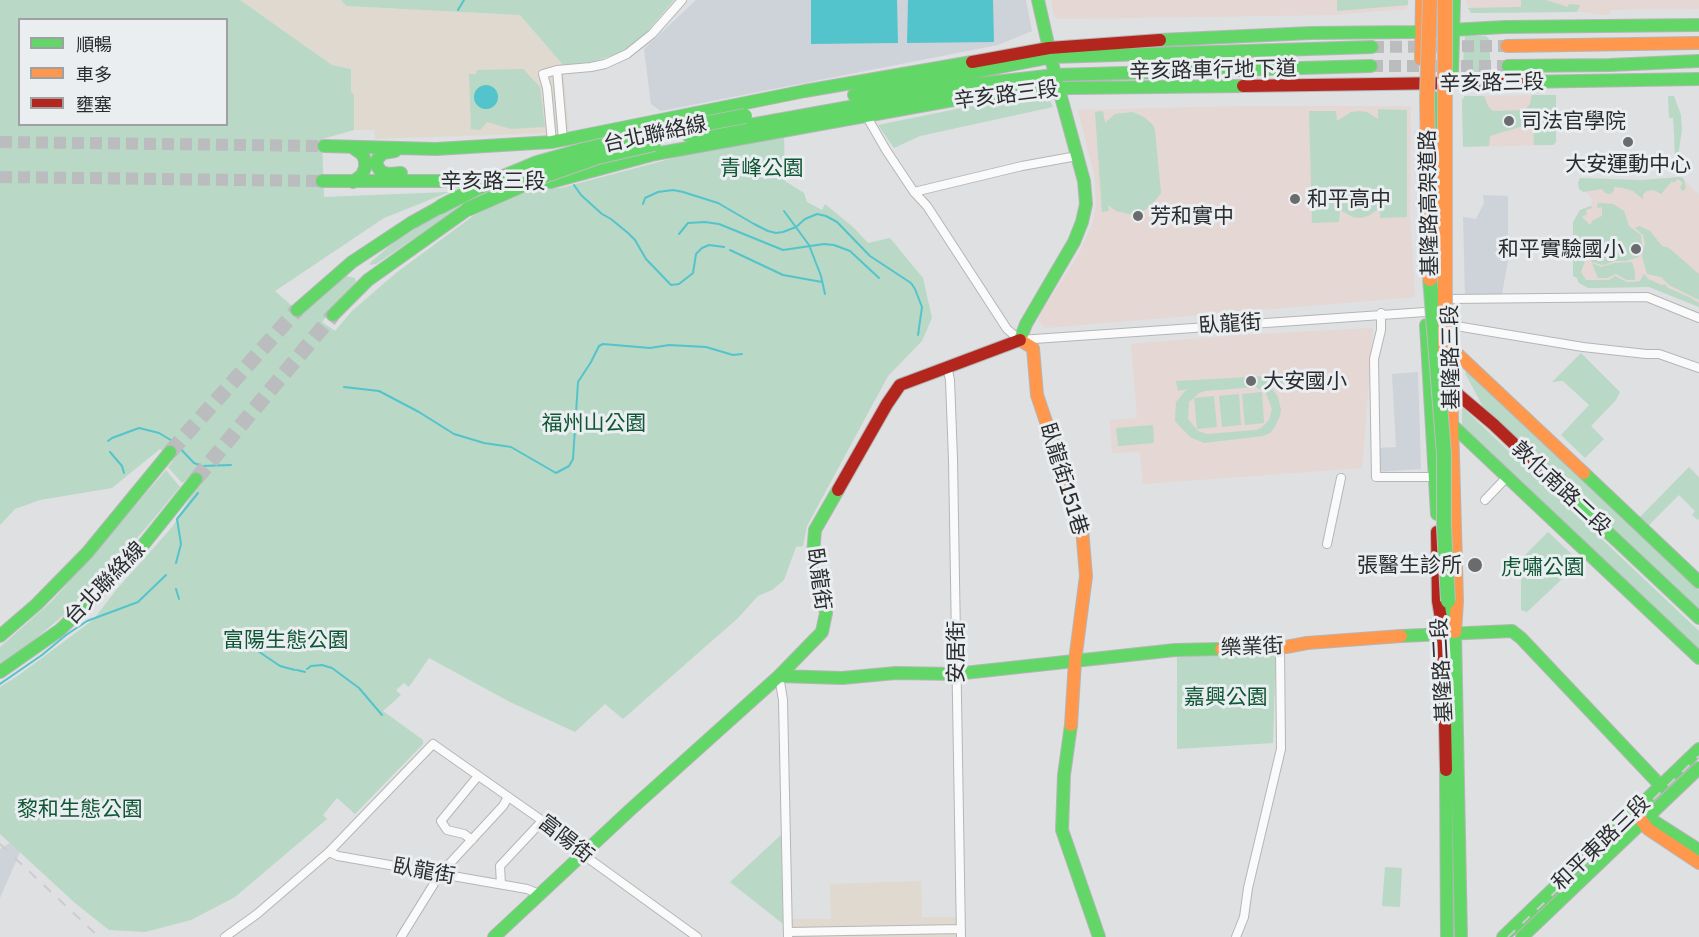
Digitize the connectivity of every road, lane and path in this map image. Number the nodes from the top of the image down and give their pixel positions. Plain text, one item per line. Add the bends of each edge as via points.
1 (682, 0) edge
2 (1038, 0) edge
3 (1422, 0) edge
4 (1433, 0) edge
5 (1444, 0) edge
6 (1454, 0) edge
7 (1699, 25) edge
8 (1454, 29) junction
9 (1428, 31) junction
10 (1699, 41) edge
11 (1507, 46) tunnel mouth
12 (1372, 47) tunnel mouth
13 (1050, 52) junction
14 (1066, 56) joint
15 (1699, 62) edge
16 (1371, 66) tunnel mouth
17 (1508, 66) tunnel mouth
18 (557, 70) junction
19 (1699, 79) edge
20 (1057, 81) junction
21 (1452, 82) junction
22 (1421, 84) junction
23 (1435, 98) junction
24 (867, 117) junction
25 (745, 122) junction
26 (558, 141) junction
27 (324, 146) tunnel mouth
28 (352, 147) junction
29 (405, 149) junction
30 (1077, 156) junction
31 (322, 181) tunnel mouth
32 (455, 181) junction
33 (353, 182) junction
34 (914, 192) junction
35 (352, 262) junction
36 (368, 280) junction
37 (1450, 299) junction
38 (297, 310) tunnel mouth
39 (1425, 312) junction
40 (1381, 314) junction
41 (333, 315) tunnel mouth
42 (1699, 318) edge
43 (1450, 325) junction
44 (1020, 340) junction
45 (1450, 347) junction
46 (1428, 356) junction
47 (947, 366) junction
48 (1699, 368) edge
49 (1448, 385) junction
50 (1435, 404) junction
51 (1452, 425) junction
52 (170, 452) tunnel mouth
53 (1435, 477) junction
54 (1507, 477) junction
55 (1341, 478) dead end
56 (196, 479) tunnel mouth
57 (1485, 500) dead end
58 (1327, 544) dead end
59 (1699, 582) edge
60 (1699, 618) edge
61 (1449, 632) junction
62 (0, 636) edge
63 (1280, 647) junction
64 (1699, 658) edge
65 (1075, 661) junction
66 (0, 672) edge
67 (955, 674) junction
68 (779, 676) junction
69 (1699, 748) edge
70 (1699, 768) edge
71 (478, 776) junction
72 (1660, 785) junction
73 (508, 797) junction
74 (1635, 810) junction
75 (543, 820) junction
76 (1646, 820) junction
77 (472, 840) junction
78 (1699, 850) edge
79 (329, 852) junction
80 (584, 854) junction
81 (1699, 863) edge
82 (440, 874) junction
83 (501, 884) junction
84 (539, 894) junction
85 (961, 933) edge
86 (788, 935) edge
87 (225, 937) edge
88 (401, 937) edge
89 (494, 937) edge
90 (697, 937) edge
91 (1099, 937) edge
92 (1236, 937) edge
93 (1447, 937) edge
94 (1461, 937) edge
95 (1503, 937) edge
96 (1522, 937) edge

1 - 18 street via 652,34 627,54 591,68
2 - 13 main road
3 - 9 main road, 基隆路三段
4 - 9 main road
4 - 23 main road, bridge
4 - 50 main road, 基隆路高架道路, bridge via 1427,98
5 - 23 main road, bridge
5 - 50 main road, 基隆路高架道路, bridge via 1445,376
6 - 8 main road, 基隆路三段
7 - 8 main road, 辛亥路三段
8 - 9 main road, 辛亥路三段
8 - 21 main road, 基隆路三段
9 - 13 main road, 辛亥路三段 via 1205,37
9 - 22 main road, 基隆路三段
10 - 11 main road
12 - 14 main road, 辛亥路車行地下道
13 - 14 main road, 辛亥路三段
13 - 20 main road
13 - 25 main road, 台北聯絡線
13 - 26 main road, 辛亥路三段 via 805,91
15 - 17 main road
16 - 20 main road, 辛亥路車行地下道
18 - 26 street
18 - 26 street via 543,74
19 - 21 main road, 辛亥路三段
20 - 22 main road, 辛亥路三段
20 - 24 main road, 辛亥路三段
20 - 25 main road, 台北聯絡線 via 977,84
20 - 30 main road
21 - 22 main road, 辛亥路三段
21 - 37 main road, 基隆路三段
22 - 39 main road, 基隆路三段
23 - 49 main road via 1437,282 1440,343
24 - 32 main road, 辛亥路三段 via 655,154 551,182
24 - 34 street
25 - 35 main road, 台北聯絡線, bridge via 666,131 537,163 440,207
25 - 36 main road, 台北聯絡線, bridge via 598,157 541,177 468,209
26 - 29 main road, 辛亥路三段
27 - 28 main road, 辛亥路三段
28 - 29 main road, 辛亥路三段
28 - 33 main road via 365,160 362,175
29 - 32 main road via 378,158 376,164 381,172 423,174
30 - 34 street
30 - 44 main road via 1086,204 1082,222
31 - 33 main road, 辛亥路三段
32 - 33 main road, 辛亥路三段
34 - 44 street via 1007,329
35 - 36 main road
35 - 38 main road, 台北聯絡線
36 - 41 main road, 台北聯絡線
37 - 42 street via 1647,297
37 - 43 main road, 基隆路三段
39 - 40 street, 臥龍街
39 - 46 main road, 基隆路三段
40 - 44 street, 臥龍街
40 - 53 street via 1374,359 1376,477
43 - 45 main road, 基隆路三段
43 - 48 street via 1583,347 1659,354
44 - 47 main road, 臥龍街
44 - 65 main road, 臥龍街151巷 via 1032,348 1037,395 1083,528 1086,576
45 - 49 main road, 基隆路三段
45 - 59 main road, 敦化南路二段
46 - 49 main road, 敦化南路二段 via 1435,373
46 - 50 main road, 基隆路三段
47 - 67 street, 安居街
47 - 68 main road, 臥龍街 via 906,381 895,390 815,530 813,554 825,622 822,632
49 - 51 main road, 基隆路三段
49 - 60 main road, 敦化南路二段
50 - 51 main road, 敦化南路二段
50 - 53 main road, 基隆路二段
50 - 61 main road, 基隆路高架道路, bridge
51 - 54 main road, 敦化南路二段
51 - 61 main road, 基隆路二段 via 1457,580
52 - 62 main road, 台北聯絡線 via 87,553
53 - 61 main road, 基隆路二段 via 1438,601
54 - 57 street
54 - 64 main road, 敦化南路二段
55 - 58 street
56 - 66 main road, 台北聯絡線 via 140,549 88,603 60,630
61 - 63 main road, 樂業街
61 - 72 main road, 樂業街 via 1512,631
61 - 93 main road, 基隆路二段
61 - 94 main road, 基隆路二段
63 - 65 main road, 樂業街 via 1175,650
63 - 92 street via 1281,749 1244,917
65 - 67 main road, 樂業街
65 - 91 main road via 1062,830
67 - 68 main road, 樂業街
67 - 85 street, 安居街
68 - 80 main road, 臥龍街
68 - 86 street via 783,700
69 - 72 main road, 和平東路三段
70 - 76 main road, 和平東路三段
71 - 73 street, 富陽街
71 - 77 street via 441,821 447,830
71 - 79 street, 富陽街 via 433,744
72 - 74 main road, 和平東路三段
73 - 75 street, 富陽街
73 - 77 street
74 - 76 main road
74 - 95 main road, 和平東路三段
75 - 80 street, 富陽街
75 - 83 street via 500,866
76 - 78 main road
76 - 81 main road via 1648,829
76 - 96 main road, 和平東路三段
77 - 82 street
79 - 82 street, 臥龍街
79 - 87 street
80 - 84 main road, 臥龍街
80 - 90 street, 富陽街
82 - 83 street, 臥龍街
82 - 88 street
83 - 84 street, 臥龍街
84 - 89 main road
85 - 86 street

